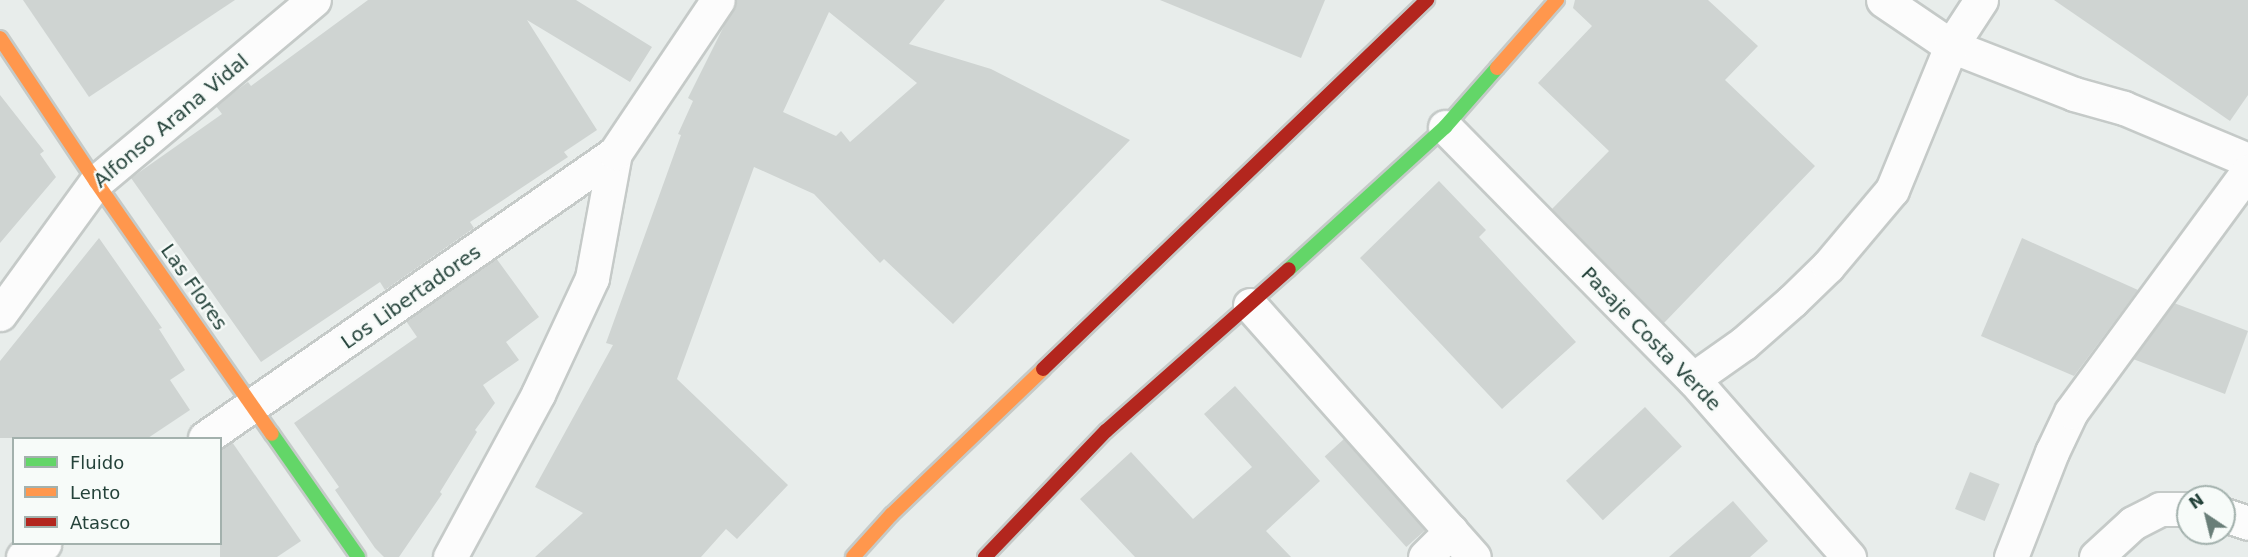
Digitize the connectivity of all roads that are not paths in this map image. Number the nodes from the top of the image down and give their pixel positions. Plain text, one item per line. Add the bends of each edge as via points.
1 (314, 0) edge
2 (718, 0) edge
3 (1427, 0) edge
4 (1557, 0) edge
5 (1883, 0) edge
6 (1981, 0) edge
7 (0, 38) edge
8 (1951, 46) junction
9 (1445, 127) junction
10 (615, 153) junction
11 (2248, 160) edge
12 (2248, 171) edge
13 (96, 182) junction
14 (2235, 210) edge
15 (1251, 305) junction
16 (0, 314) edge
17 (1693, 379) junction
18 (254, 406) junction
19 (207, 437) edge
20 (2176, 509) edge
21 (1451, 531) junction
22 (41, 545) edge
23 (24, 557) edge
24 (358, 557) edge
25 (450, 557) edge
26 (853, 557) edge
27 (985, 557) edge
28 (1425, 557) edge
29 (1474, 557) edge
30 (1849, 557) edge
31 (2011, 557) edge
32 (2096, 557) edge

1 - 13 street, Alfonso Arana Vidal
2 - 10 street
3 - 26 main road via 899,507
4 - 9 main road
5 - 8 street
6 - 8 street
7 - 13 main road, Las Flores
8 - 11 street via 2074,94 2124,108
8 - 17 street via 1892,190 1834,259 1792,301 1744,343
9 - 15 main road
9 - 17 street, Pasaje Costa Verde
10 - 18 street, Los Libertadores
10 - 25 street via 592,278 538,394
12 - 14 street
13 - 16 street, Alfonso Arana Vidal
13 - 18 main road, Las Flores
14 - 31 street via 2071,412
15 - 21 street
15 - 27 main road via 1106,431
17 - 30 street, Pasaje Costa Verde
18 - 19 street, Los Libertadores
18 - 24 main road, Las Flores
20 - 32 street via 2160,509 2133,523
21 - 28 street
21 - 29 street
22 - 23 street

